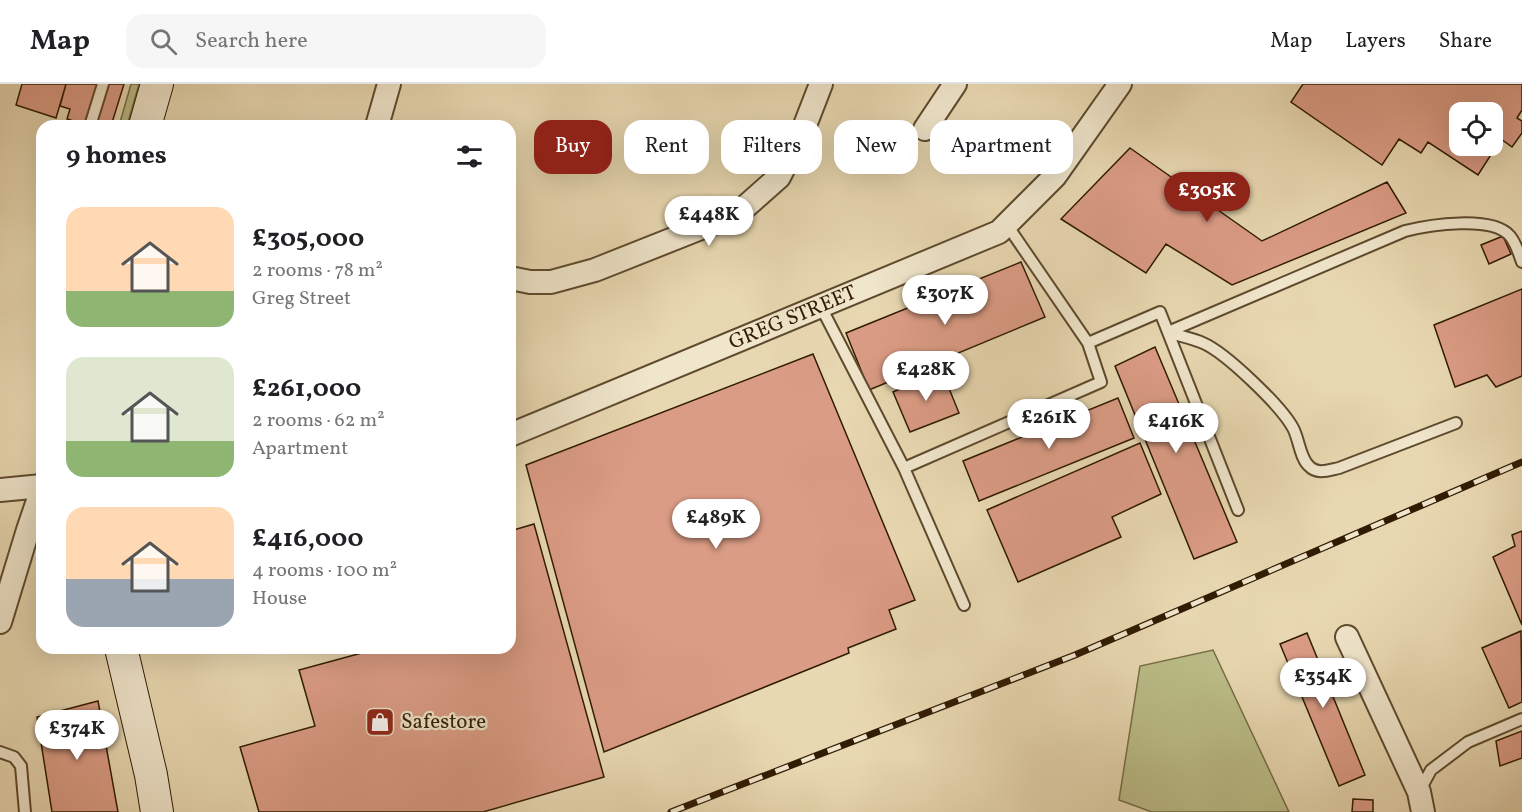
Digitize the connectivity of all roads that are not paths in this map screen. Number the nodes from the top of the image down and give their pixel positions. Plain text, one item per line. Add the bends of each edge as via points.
1 (103, 84) edge
2 (157, 84) edge
3 (390, 84) edge
4 (821, 84) edge
5 (1120, 84) edge
6 (948, 87) edge
7 (92, 120) edge
8 (147, 120) edge
9 (378, 120) edge
10 (925, 129) dead end
11 (1007, 225) junction
12 (1522, 262) edge
13 (516, 279) edge
14 (821, 307) junction
15 (1168, 332) junction
16 (1088, 343) junction
17 (1456, 423) dead end
18 (516, 433) edge
19 (904, 468) junction
20 (36, 488) edge
21 (0, 490) edge
22 (36, 507) edge
23 (1238, 510) dead end
24 (964, 605) dead end
25 (0, 622) edge
26 (1347, 637) dead end
27 (122, 654) edge
28 (1522, 719) edge
29 (0, 752) edge
30 (1421, 802) edge
31 (25, 812) edge
32 (157, 812) edge

1 - 7 lane
2 - 8 main road
3 - 9 street
4 - 13 street via 779,177 744,208 595,270 551,282
5 - 11 street, GREG STREET via 1055,176
6 - 10 street
11 - 14 street, GREG STREET via 999,232
11 - 16 lane
12 - 15 lane via 1511,237 1503,230 1466,224 1420,227
14 - 18 street, GREG STREET
14 - 19 lane
15 - 16 lane via 1160,312
15 - 17 lane via 1203,343 1237,367 1285,416 1307,465 1315,471 1339,468
15 - 23 lane
16 - 19 lane via 1101,382
19 - 24 lane
20 - 21 street
22 - 25 street
26 - 30 street
27 - 32 main road
28 - 30 lane via 1468,742 1431,770
29 - 31 lane via 14,757 21,766

